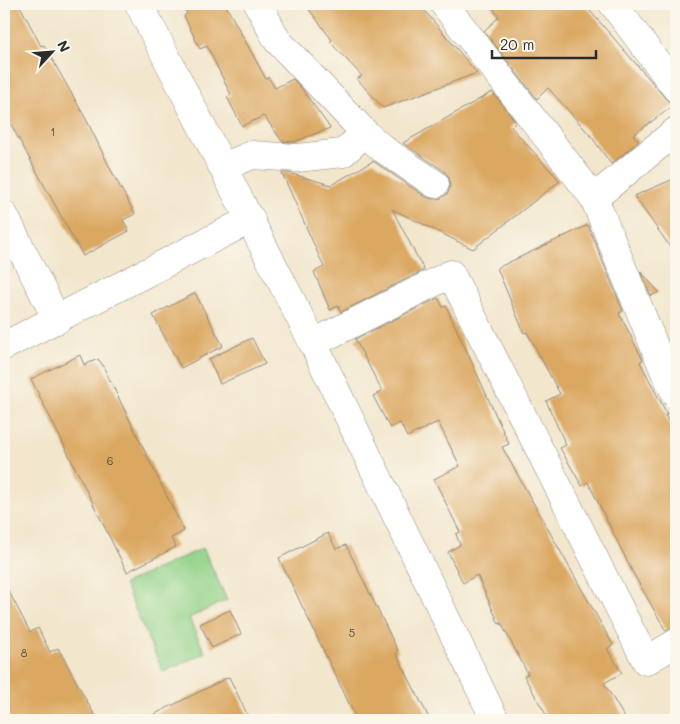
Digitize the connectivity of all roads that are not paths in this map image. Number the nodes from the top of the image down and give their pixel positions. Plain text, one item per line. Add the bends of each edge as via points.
1 (139, 4) edge
2 (258, 4) edge
3 (444, 4) edge
4 (613, 4) edge
5 (676, 88) edge
6 (676, 131) edge
7 (365, 133) junction
8 (224, 167) junction
9 (435, 184) dead end
10 (594, 198) junction
11 (4, 215) edge
12 (251, 219) junction
13 (57, 320) junction
14 (314, 343) junction
15 (4, 346) edge
16 (676, 395) edge
17 (676, 643) edge
18 (495, 720) edge

1 - 8 street
2 - 7 street via 277,40
3 - 10 street
4 - 5 street
6 - 10 street
7 - 8 street via 343,153 297,158 252,155
7 - 9 street
8 - 12 street
10 - 16 street
11 - 13 street
12 - 13 street
12 - 14 street
13 - 15 street
14 - 17 street via 451,274 646,661
14 - 18 street

